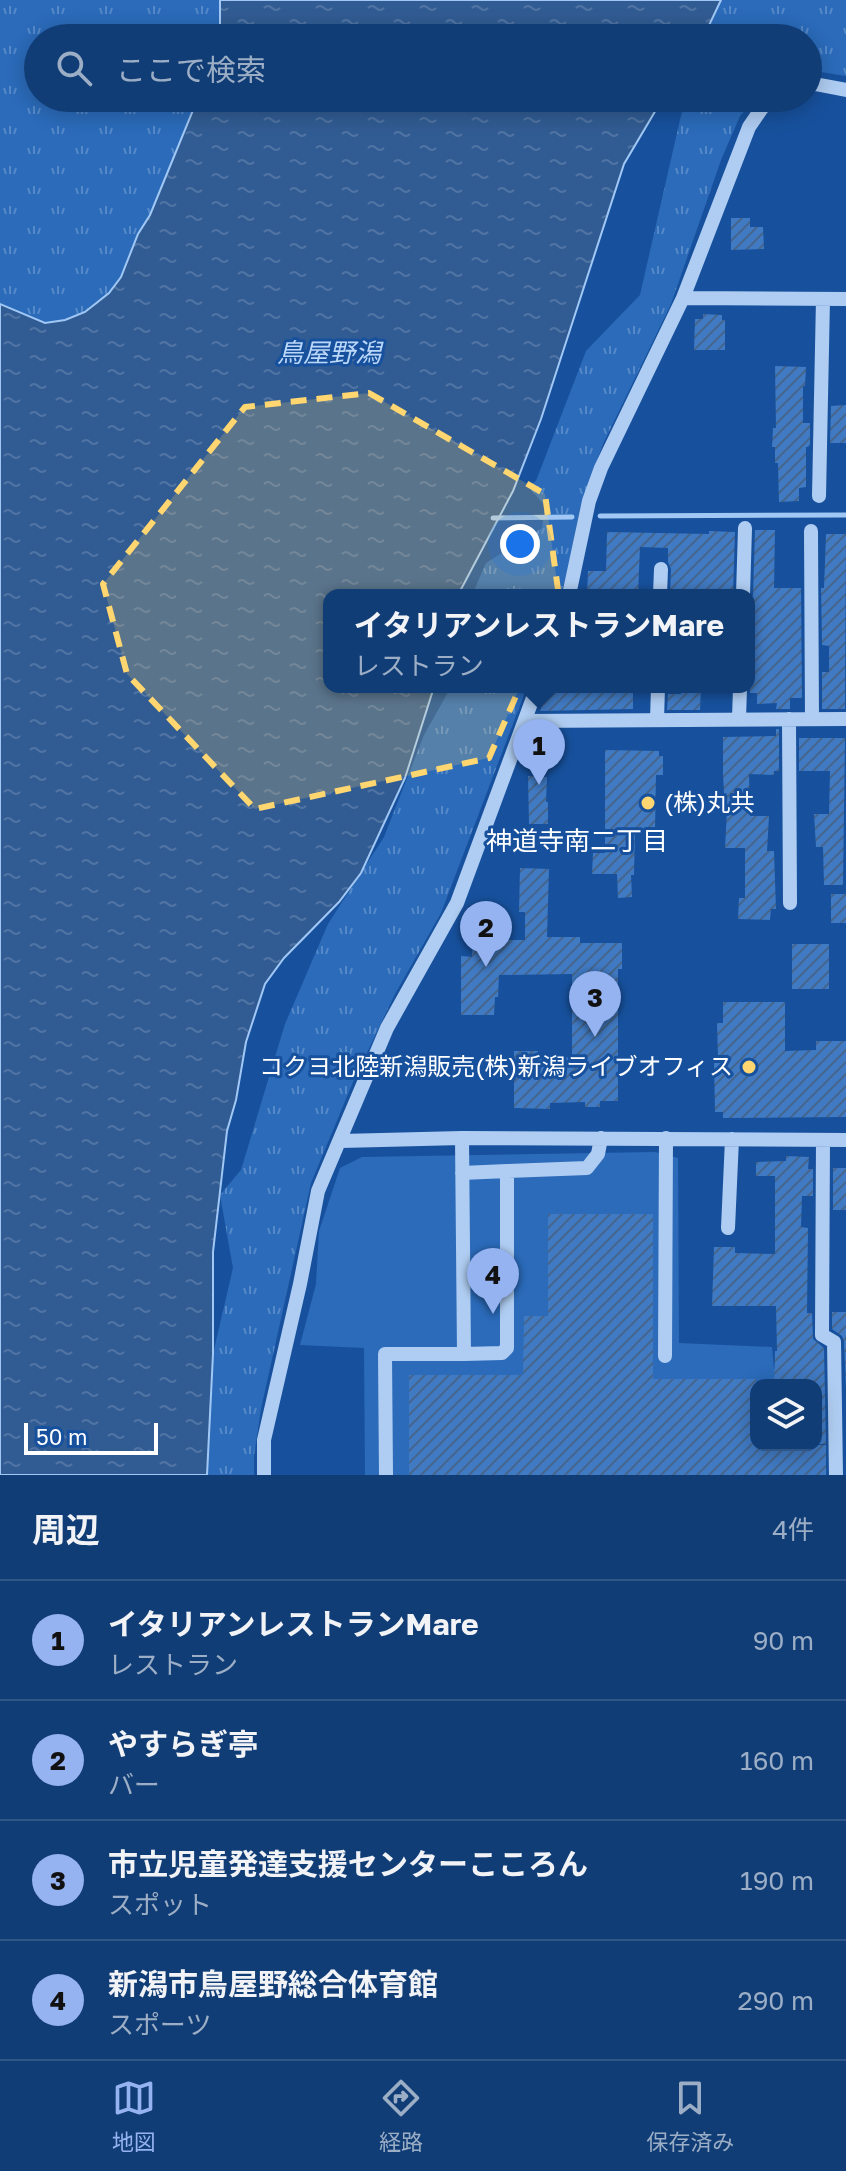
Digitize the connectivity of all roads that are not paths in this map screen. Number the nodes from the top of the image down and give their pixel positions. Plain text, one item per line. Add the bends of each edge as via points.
1 (822, 85) edge
2 (846, 90) edge
3 (759, 112) edge
4 (683, 298) junction
5 (823, 299) junction
6 (846, 299) edge
7 (819, 496) dead end
8 (745, 528) dead end
9 (811, 531) dead end
10 (661, 569) dead end
11 (570, 589) edge
12 (660, 589) edge
13 (743, 589) edge
14 (535, 693) edge
15 (658, 693) edge
16 (740, 693) edge
17 (739, 719) junction
18 (789, 719) junction
19 (812, 719) junction
20 (846, 719) edge
21 (657, 720) junction
22 (525, 721) junction
23 (790, 903) dead end
24 (462, 1138) junction
25 (601, 1138) junction
26 (666, 1138) junction
27 (732, 1139) junction
28 (823, 1140) junction
29 (846, 1140) edge
30 (341, 1141) junction
31 (507, 1171) junction
32 (462, 1173) junction
33 (728, 1228) dead end
34 (464, 1354) junction
35 (665, 1356) dead end
36 (264, 1475) edge
37 (386, 1475) edge
38 (836, 1475) edge

1 - 2 street
3 - 4 street
4 - 5 street
4 - 11 street via 601,468
5 - 6 street
5 - 7 street
8 - 13 street
9 - 19 street
10 - 12 street
14 - 22 street
15 - 21 street
16 - 17 street
17 - 18 street
17 - 21 street
18 - 19 street
18 - 23 street
19 - 20 street
21 - 22 street
22 - 30 street via 457,903 387,1028
24 - 25 street
24 - 30 street
24 - 32 street
25 - 26 street
25 - 31 street via 598,1154 587,1168
26 - 27 street
26 - 35 street
27 - 28 street
27 - 33 street
28 - 29 street
28 - 38 street via 822,1335 834,1342
30 - 36 street via 318,1191 264,1440
31 - 32 street
31 - 34 street via 507,1348 502,1353
32 - 34 street
34 - 37 street via 385,1354

